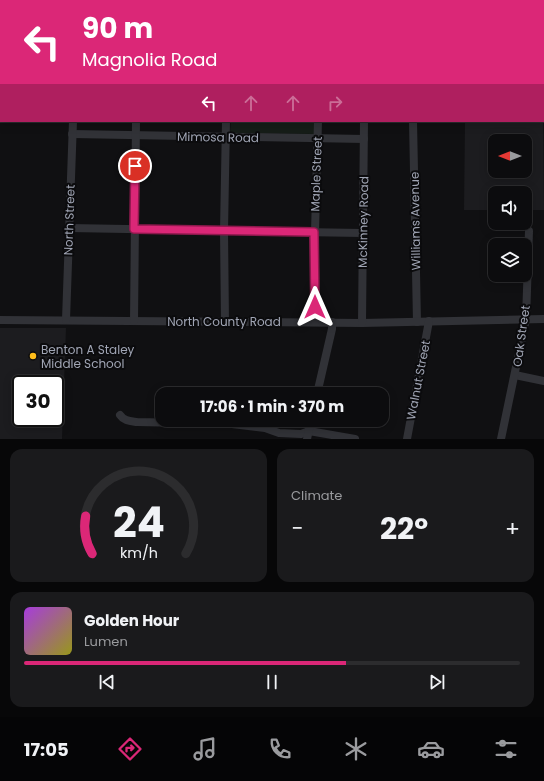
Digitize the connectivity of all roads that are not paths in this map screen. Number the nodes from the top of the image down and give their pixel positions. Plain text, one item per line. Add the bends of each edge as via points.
1 (73, 122) edge
2 (136, 122) edge
3 (226, 122) edge
4 (318, 122) edge
5 (364, 122) edge
6 (413, 122) edge
7 (72, 134) junction
8 (135, 135) junction
9 (226, 137) junction
10 (317, 138) junction
11 (364, 139) junction
12 (69, 228) junction
13 (134, 229) junction
14 (224, 231) junction
15 (529, 231) dead end
16 (314, 232) junction
17 (362, 233) junction
18 (526, 319) junction
19 (544, 319) edge
20 (0, 320) edge
21 (66, 320) junction
22 (134, 321) junction
23 (429, 321) junction
24 (226, 322) junction
25 (315, 322) junction
26 (332, 322) junction
27 (417, 322) junction
28 (362, 323) junction
29 (515, 375) junction
30 (544, 381) edge
31 (319, 387) edge
32 (120, 415) dead end
33 (308, 435) edge
34 (355, 439) edge
35 (407, 439) edge
36 (501, 439) edge

1 - 7 street, North Street
2 - 8 street
3 - 9 street
4 - 10 street, Maple Street
5 - 11 street, McKinney Road
6 - 27 street, Williams Avenue
7 - 8 street, Mimosa Road
7 - 12 street, North Street
8 - 9 street, Mimosa Road
8 - 13 street
9 - 10 street, Mimosa Road
9 - 14 street
10 - 11 street, Mimosa Road
10 - 16 street, Maple Street
11 - 17 street, McKinney Road
12 - 13 street
12 - 21 street, North Street
13 - 14 street
13 - 22 street
14 - 16 street
14 - 24 street
15 - 18 street, Oak Street
16 - 17 street
16 - 25 street, Maple Street
17 - 28 street, McKinney Road
18 - 19 street, North County Road
18 - 23 street, North County Road
18 - 29 street, Oak Street
20 - 21 street, North County Road
21 - 22 street, North County Road
22 - 24 street, North County Road
23 - 27 street, North County Road
23 - 35 street, Walnut Street
24 - 25 street, North County Road
25 - 26 street, North County Road
26 - 28 street, North County Road
26 - 31 street
27 - 28 street, North County Road
29 - 30 street
29 - 36 street, Oak Street
32 - 33 street via 122,418 137,422 232,424 265,428 279,433
33 - 34 street

